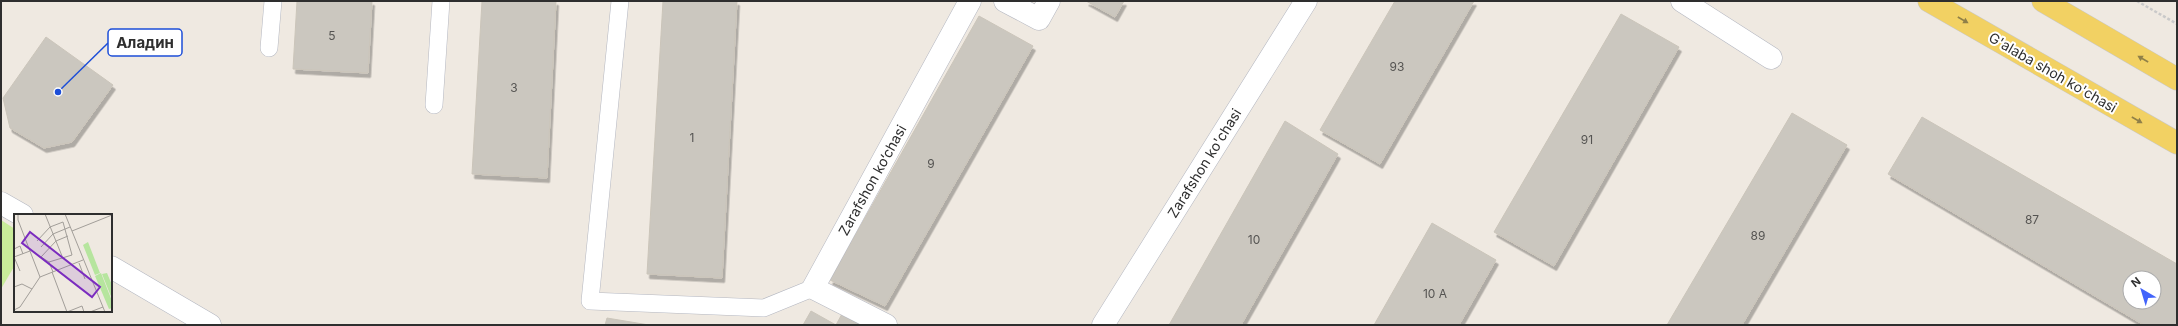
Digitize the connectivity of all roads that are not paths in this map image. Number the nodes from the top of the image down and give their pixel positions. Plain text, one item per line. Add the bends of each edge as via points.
1 (273, 1) edge
2 (441, 1) edge
3 (620, 1) edge
4 (970, 1) edge
5 (1005, 1) edge
6 (1049, 1) edge
7 (1306, 1) edge
8 (1682, 1) edge
9 (1929, 1) edge
10 (2043, 1) edge
11 (270, 48) dead end
12 (1771, 58) dead end
13 (2177, 79) edge
14 (434, 105) dead end
15 (2177, 143) edge
16 (1, 203) edge
17 (20, 214) edge
18 (112, 268) edge
19 (813, 288) junction
20 (210, 325) edge
21 (886, 325) edge
22 (1103, 325) edge

1 - 11 lane
2 - 14 lane
3 - 19 lane via 590,301 764,308
4 - 19 street, Zarafshon ko‘chasi
5 - 6 street via 1039,19
7 - 22 street, Zarafshon ko'chasi
8 - 12 street
9 -> 15 main road, G'alaba shoh ko'chasi
13 -> 10 main road
16 - 17 street
18 - 20 street
19 - 21 street

